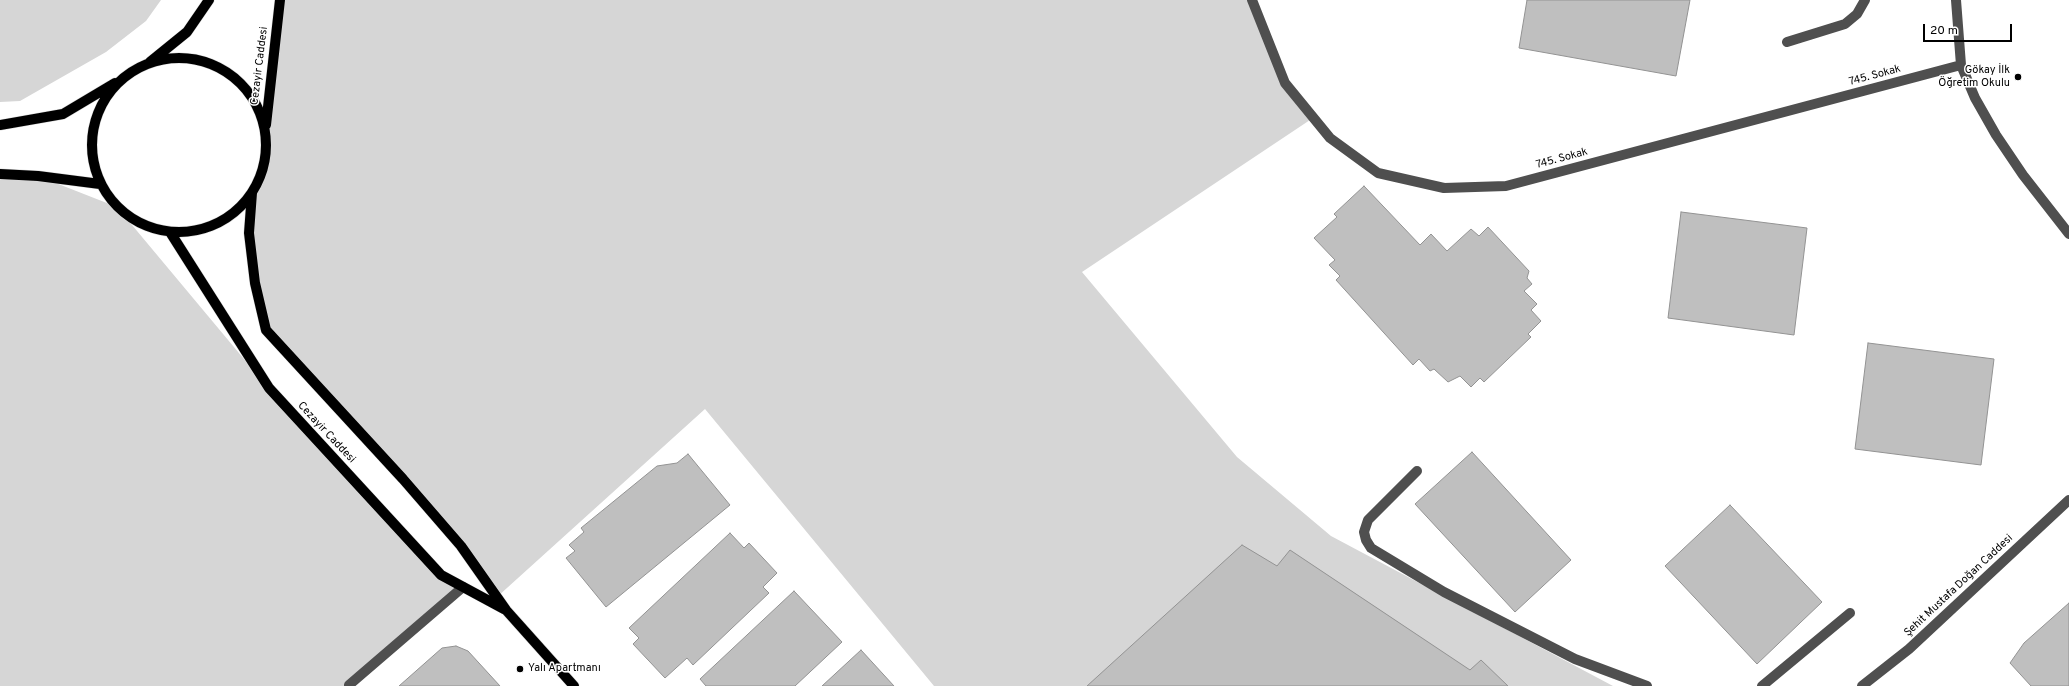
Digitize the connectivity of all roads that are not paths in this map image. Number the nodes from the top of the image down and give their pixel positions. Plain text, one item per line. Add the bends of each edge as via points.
1 (209, 0) edge
2 (280, 0) edge
3 (1252, 0) edge
4 (1865, 0) edge
5 (1956, 0) edge
6 (1788, 42) dead end
7 (148, 64) junction
8 (1961, 65) junction
9 (123, 78) junction
10 (0, 125) edge
11 (265, 134) junction
12 (0, 174) edge
13 (100, 184) junction
14 (252, 193) junction
15 (170, 232) junction
16 (2069, 234) edge
17 (1417, 471) dead end
18 (2069, 500) edge
19 (463, 587) junction
20 (506, 610) junction
21 (1850, 613) dead end
22 (349, 685) edge
23 (574, 686) edge
24 (1647, 686) edge
25 (1762, 686) edge
26 (1862, 686) edge

1 - 7 main road via 187,32
2 - 11 main road, Cezayir Caddesi
3 - 8 street, 745. Sokak via 1285,84 1330,138 1378,173 1444,188 1506,186
4 - 6 street via 1858,14 1845,24
5 - 8 street
7 - 9 main road
7 - 11 main road via 175,58 202,61 228,73 248,91 261,116
8 - 16 street via 1975,98 1996,135 2023,175
9 - 10 main road via 63,114
9 - 13 main road via 104,100 94,127 92,156
11 - 14 main road via 267,142 263,172
12 - 13 main road
13 - 15 main road via 119,207 142,224
14 - 15 main road via 227,219 200,231
14 - 20 main road, Cezayir Caddesi via 249,234 255,283 266,330 461,546
15 - 19 main road, Cezayir Caddesi via 269,388 441,575
17 - 24 street via 1368,520 1364,532 1371,548 1444,592 1576,659
18 - 26 street, Şehit Mustafa Doğan Caddesi via 1909,649
19 - 20 main road, Cezayir Caddesi
19 - 22 street
20 - 23 main road, Cezayir Caddesi
21 - 25 street

